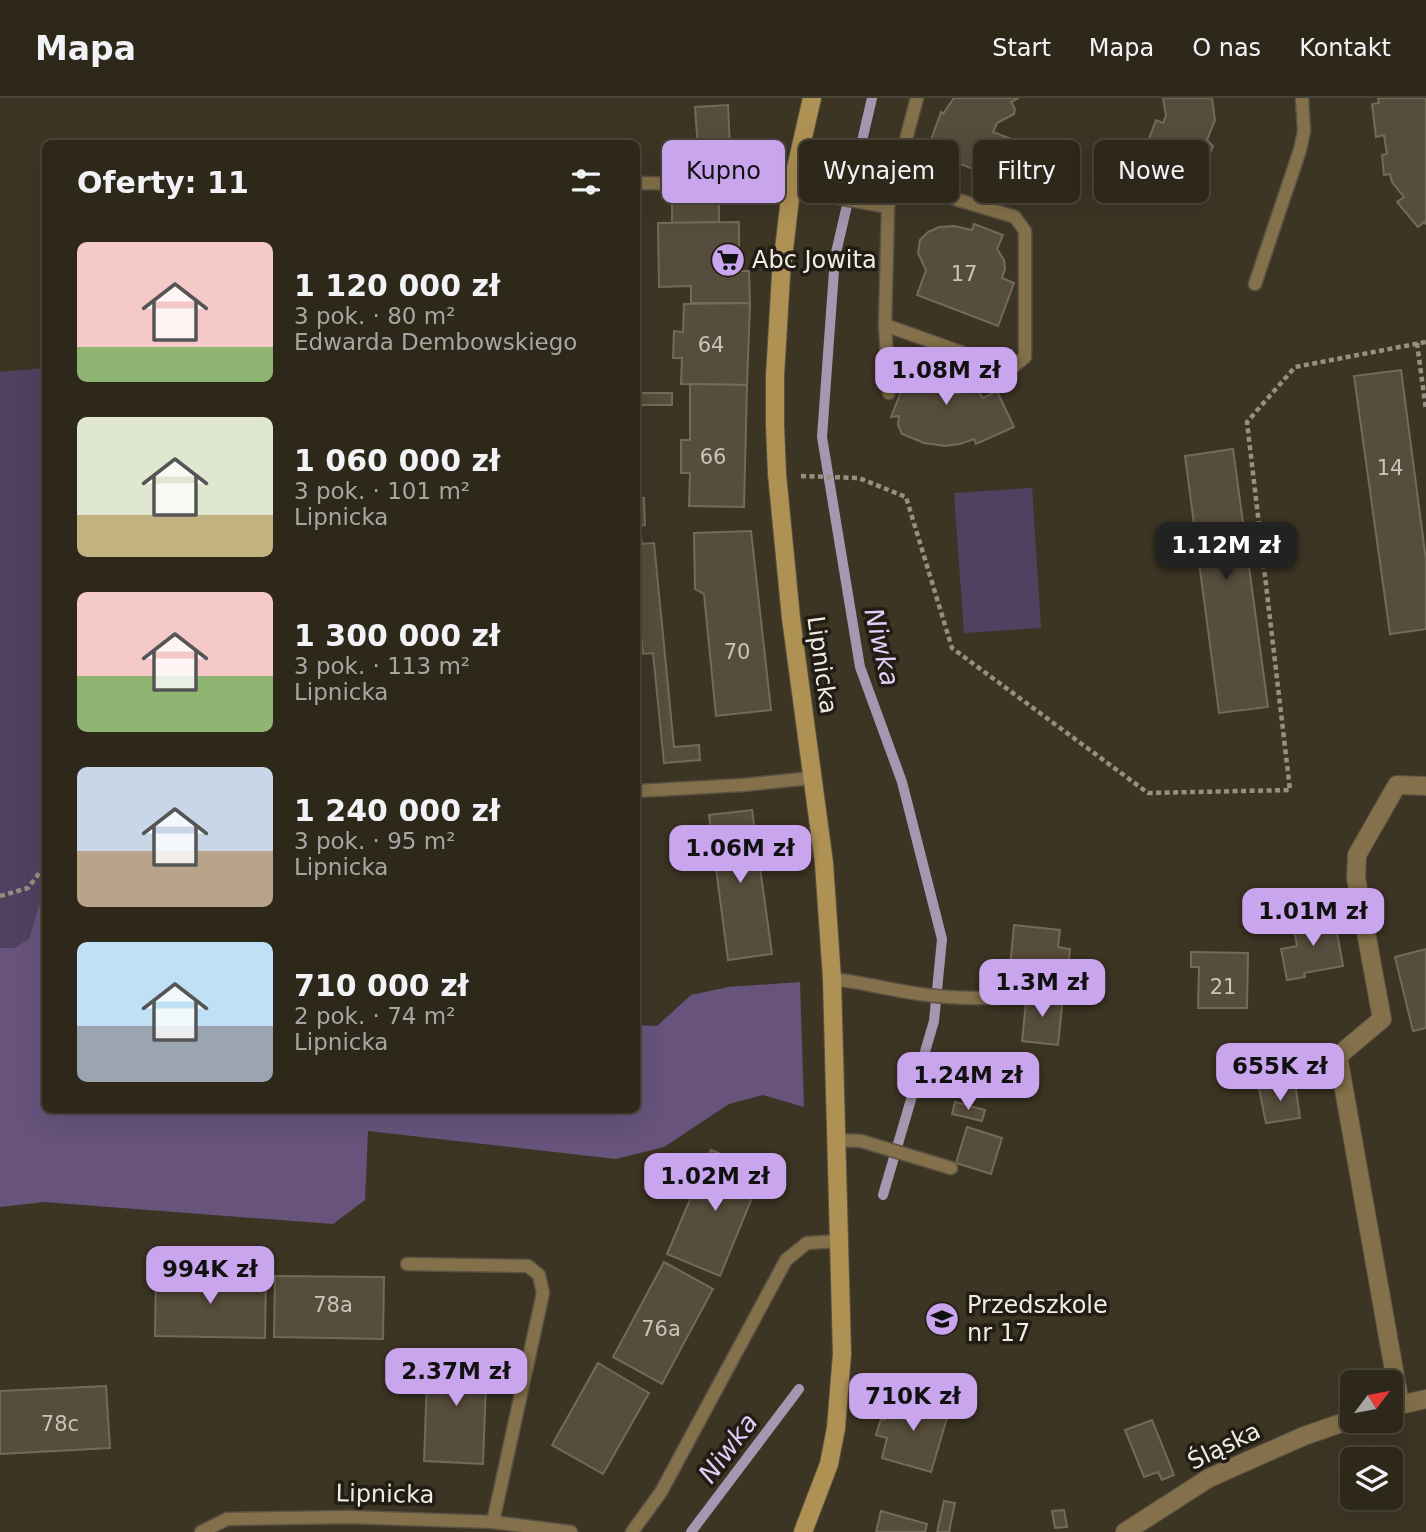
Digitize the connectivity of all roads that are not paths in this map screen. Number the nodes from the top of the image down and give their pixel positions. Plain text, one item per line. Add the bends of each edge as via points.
1 (812, 98) edge
2 (917, 98) edge
3 (1302, 98) edge
4 (906, 140) edge
5 (640, 183) edge
6 (791, 190) junction
7 (959, 200) edge
8 (889, 203) edge
9 (888, 207) junction
10 (1255, 284) dead end
11 (885, 325) junction
12 (889, 393) dead end
13 (813, 778) junction
14 (1426, 786) edge
15 (640, 791) edge
16 (832, 979) junction
17 (998, 998) dead end
18 (837, 1140) junction
19 (951, 1168) dead end
20 (839, 1241) junction
21 (407, 1264) dead end
22 (1390, 1370) edge
23 (1426, 1399) edge
24 (1404, 1403) edge
25 (1340, 1424) edge
26 (493, 1522) junction
27 (201, 1532) edge
28 (571, 1532) edge
29 (632, 1532) edge
30 (803, 1532) edge
31 (1125, 1532) edge

1 - 6 street, Lipnicka
2 - 4 lane
3 - 10 lane via 1300,150
5 - 6 lane via 768,185
6 - 9 lane
6 - 13 street, Lipnicka via 778,314 776,449 790,618
7 - 11 lane via 1014,217 1026,231 1025,357 1014,366 1000,366
8 - 9 lane
9 - 11 lane
11 - 12 lane
13 - 15 lane
13 - 16 street, Lipnicka
14 - 22 street via 1396,785 1357,855 1356,877 1382,1019 1338,1056
16 - 17 lane via 961,999
16 - 18 street, Lipnicka
18 - 19 lane via 861,1141
18 - 20 street, Lipnicka
20 - 29 lane via 807,1243 786,1260 661,1492
20 - 30 street, Lipnicka via 842,1354 836,1428
21 - 26 lane via 527,1266 539,1275 543,1293
23 - 24 street
25 - 31 street, Śląska via 1209,1478
26 - 27 lane, Lipnicka via 227,1519
26 - 28 lane, Lipnicka

